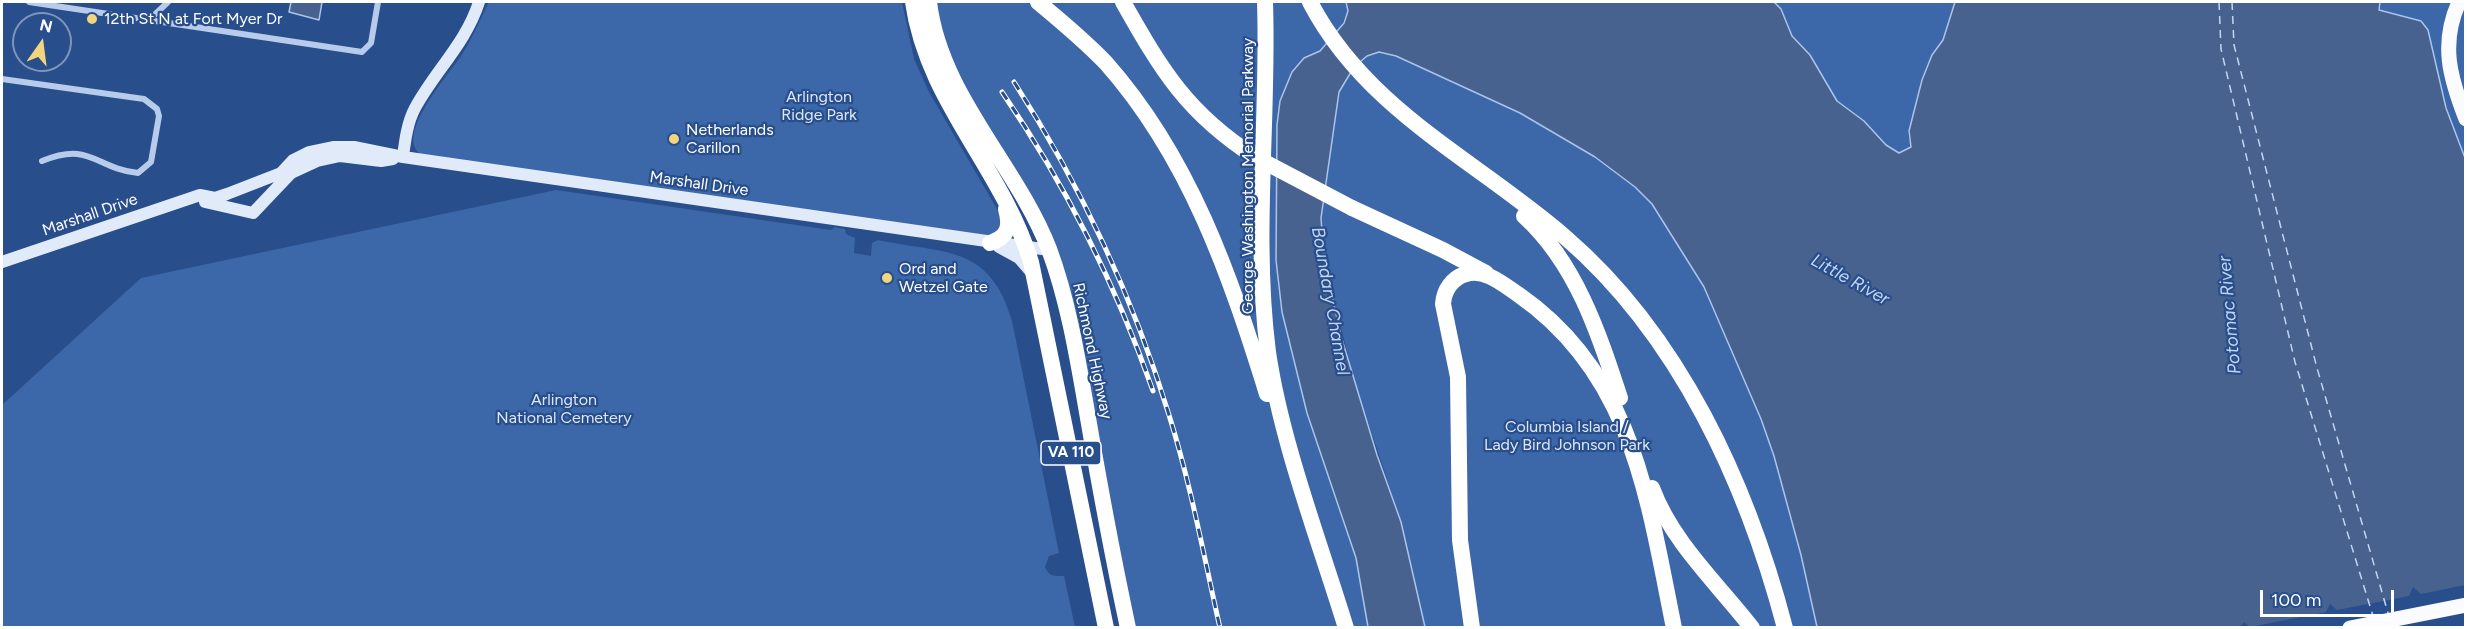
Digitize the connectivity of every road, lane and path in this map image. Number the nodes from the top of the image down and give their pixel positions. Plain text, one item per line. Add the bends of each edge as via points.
1 (28, 2) edge
2 (168, 2) edge
3 (378, 2) edge
4 (479, 2) edge
5 (913, 2) edge
6 (929, 2) edge
7 (1038, 2) edge
8 (1123, 2) edge
9 (1265, 2) edge
10 (1311, 2) edge
11 (2459, 2) edge
12 (149, 20) junction
13 (2, 79) edge
14 (2466, 119) edge
15 (1441, 144) junction
16 (404, 157) junction
17 (42, 161) dead end
18 (1000, 188) junction
19 (189, 198) junction
20 (990, 243) junction
21 (1027, 247) junction
22 (1049, 250) junction
23 (2, 262) edge
24 (1035, 278) junction
25 (1494, 279) junction
26 (1624, 426) junction
27 (1633, 450) junction
28 (1297, 467) junction
29 (2466, 605) edge
30 (1107, 627) edge
31 (1128, 627) edge
32 (1346, 627) edge
33 (1472, 627) edge
34 (1674, 627) edge
35 (1752, 627) edge
36 (1785, 627) edge
37 (2350, 627) edge

1 - 12 street
2 - 12 street
3 - 12 street via 368,48 362,51
4 - 16 street via 463,39 416,107
5 - 18 highway, VA 110 via 920,40 936,81
6 - 22 highway, Richmond Highway / VA 110 via 939,46 956,86 1018,186
7 - 28 highway via 1080,37 1115,74 1153,124 1185,179 1227,271 1277,427
8 - 25 highway, bridge via 1157,62 1181,94 1215,128 1255,157
9 - 28 highway, George Washington Memorial Parkway via 1263,305 1272,372
10 - 15 highway via 1357,72
11 - 14 main road via 2448,29 2447,45
13 - 17 street via 144,99 157,109 154,153 151,162 138,172 81,153 70,152
15 - 26 highway via 1530,222 1562,261 1577,287 1620,397
15 - 36 highway via 1566,237 1616,290 1653,338 1698,406 1735,479 1761,546
16 - 19 street, Marshall Drive via 333,147 309,152 293,160 281,173 227,194
16 - 19 street, Marshall Drive via 381,161 340,156 316,161 291,173 253,213
16 - 20 street, Marshall Drive
18 - 20 highway via 1009,226 1003,237
18 - 21 highway, VA 110
19 - 23 street, Marshall Drive
20 - 21 street, Marshall Drive
20 - 24 street, Marshall Drive via 1019,258
21 - 22 street, Marshall Drive
21 - 24 highway, VA 110
22 - 31 highway, Richmond Highway / VA 110 via 1073,334
24 - 30 highway, VA 110
25 - 26 highway via 1568,337 1594,370
25 - 33 highway via 1479,273 1463,275 1452,283 1444,298 1458,377 1460,540
26 - 27 highway
27 - 34 highway
27 - 35 highway via 1675,532
28 - 32 highway, George Washington Memorial Parkway
29 - 37 main road

